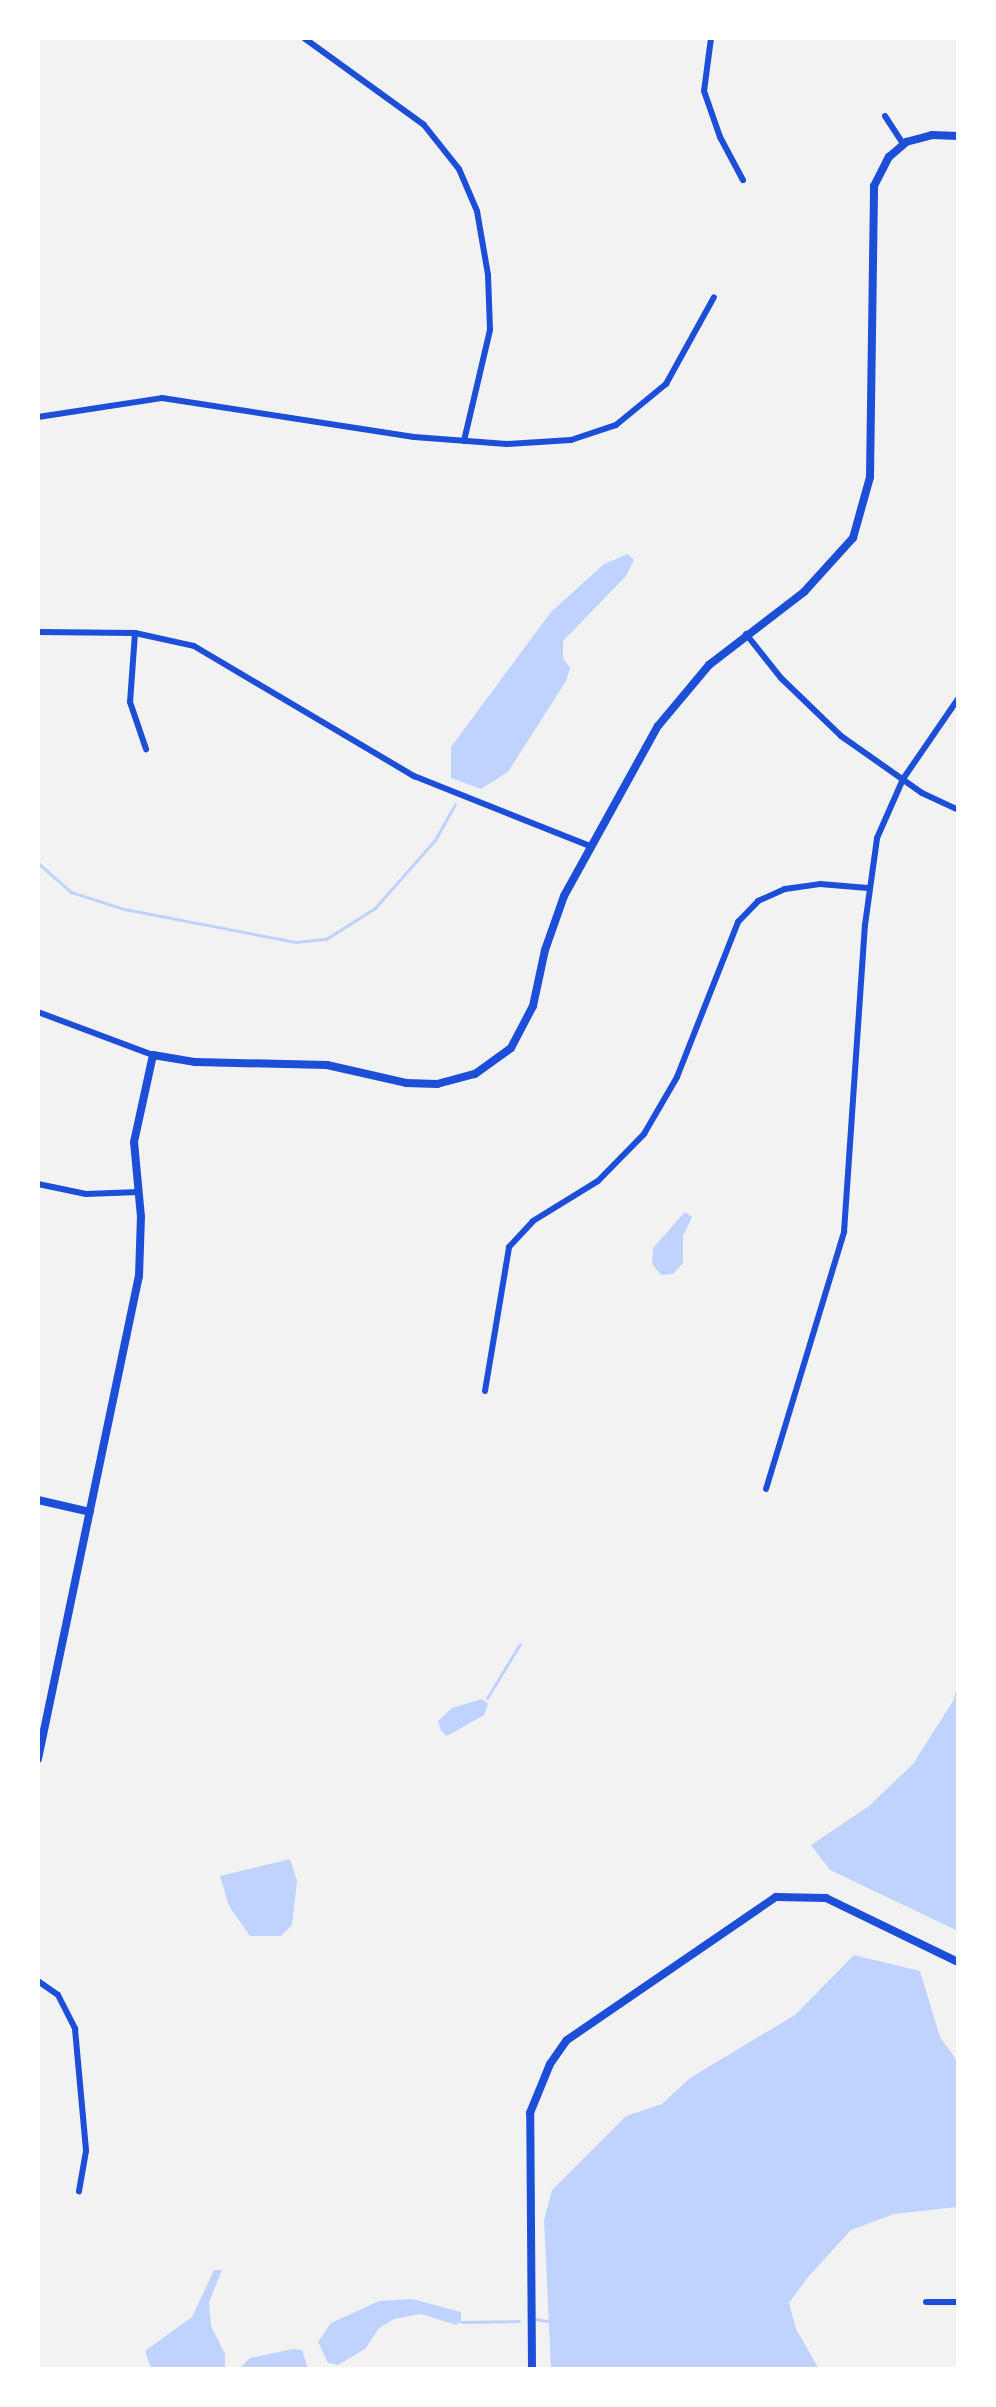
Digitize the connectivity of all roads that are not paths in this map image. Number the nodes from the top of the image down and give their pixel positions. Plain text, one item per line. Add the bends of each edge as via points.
1 (304, 38) edge
2 (711, 38) edge
3 (885, 116) dead end
4 (958, 136) edge
5 (903, 144) junction
6 (743, 180) dead end
7 (714, 297) dead end
8 (38, 417) edge
9 (464, 441) junction
10 (38, 632) edge
11 (135, 633) junction
12 (746, 634) junction
13 (958, 699) edge
14 (146, 749) dead end
15 (903, 779) junction
16 (958, 810) edge
17 (590, 846) junction
18 (868, 888) junction
19 (38, 1012) edge
20 (153, 1055) junction
21 (38, 1184) edge
22 (139, 1192) junction
23 (485, 1391) dead end
24 (766, 1489) dead end
25 (38, 1500) edge
26 (90, 1512) junction
27 (38, 1759) edge
28 (958, 1962) edge
29 (38, 1981) edge
30 (79, 2191) dead end
31 (926, 2302) dead end
32 (958, 2302) edge
33 (532, 2369) edge

1 - 9 street via 424,125 459,169 477,211 490,330
2 - 6 street via 704,91
3 - 5 street
4 - 5 street via 932,135
5 - 12 street via 882,169 872,196 871,465 864,511 829,570
7 - 9 street via 666,384 608,430 547,443
8 - 9 street via 162,398 349,430
10 - 11 street
11 - 14 street via 130,702
11 - 17 street via 222,658 320,724 406,772
12 - 15 street via 814,712
12 - 17 street via 709,665 668,713
13 - 15 street
15 - 16 street
15 - 18 street via 880,827
17 - 20 street via 559,909 525,1025 505,1054 475,1074 446,1084 415,1084 327,1065 195,1062
18 - 23 street via 820,884 785,889 758,901 738,922 677,1077 644,1134 598,1181 533,1221 509,1247
18 - 24 street via 844,1232
19 - 20 street
20 - 22 street via 134,1142
21 - 22 street via 74,1193
22 - 26 street via 139,1276
25 - 26 street
26 - 27 street
28 - 33 street via 826,1898 776,1897 567,2040 550,2064 530,2113
29 - 30 street via 58,1995 75,2029 86,2151
31 - 32 street

